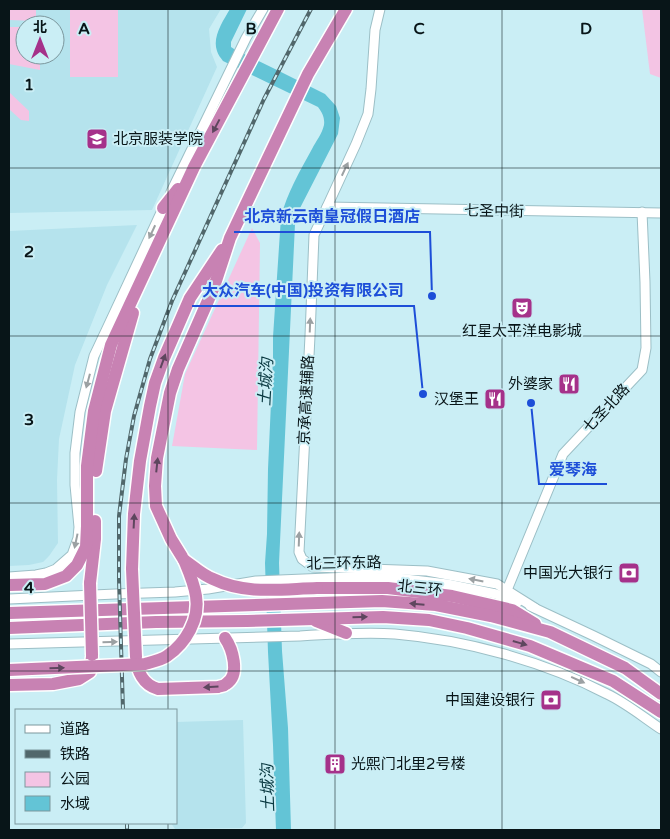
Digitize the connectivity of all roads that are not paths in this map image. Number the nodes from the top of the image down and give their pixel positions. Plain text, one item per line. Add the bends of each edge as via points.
1 (263, 9) edge
2 (278, 9) edge
3 (346, 9) edge
4 (380, 9) edge
5 (194, 167) junction
6 (163, 208) junction
7 (326, 208) junction
8 (642, 212) junction
9 (661, 213) edge
10 (230, 238) junction
11 (149, 263) junction
12 (184, 560) junction
13 (9, 577) edge
14 (9, 585) edge
15 (506, 590) junction
16 (9, 599) edge
17 (535, 608) junction
18 (9, 613) edge
19 (311, 619) junction
20 (9, 628) edge
21 (550, 632) junction
22 (346, 633) junction
23 (225, 638) junction
24 (9, 644) edge
25 (9, 670) edge
26 (661, 672) edge
27 (9, 685) edge
28 (661, 694) edge
29 (661, 712) edge
30 (661, 729) edge

1 - 6 street
2 -> 5 highway
3 - 10 highway via 308,74
7 -> 4 street, 京承高速辅路 via 368,114 375,30
5 - 6 highway
5 - 11 highway
6 -> 13 street via 94,356 80,412 75,453 79,527 72,555 46,573
7 - 8 street, 七圣中街
15 -> 7 street, 京承高速辅路 via 497,584 427,571 312,567 302,559 298,543 314,235
8 - 9 street, 七圣中街
8 - 15 street, 七圣北路 via 646,348 642,370 563,454
12 -> 10 highway via 156,506 159,449 178,369 214,287
23 -> 10 highway, bridge via 231,646 234,664 227,684 218,687 151,687 136,667 132,569 138,478 155,383 190,298
11 - 14 highway via 111,345 94,411 87,466 86,547 77,565 66,576 45,584
11 - 27 highway, bridge via 105,410 96,466 95,539 90,583 90,672 79,679 53,684
12 - 21 highway, bridge via 227,585 254,590 388,588 452,596 512,610
25 -> 12 highway, bridge via 146,664 166,657 179,646 195,619 197,598
15 - 17 street, 京承高速辅路
16 - 17 street, 北三环东路 via 208,590 256,581 351,577 446,584 496,594
17 - 26 street, 北三环东路 via 651,664
21 -> 18 highway, 北三环 via 436,605 382,601
19 - 20 highway, 北三环
19 - 22 highway
19 -> 29 highway, 北三环 via 383,616 429,620 467,628 530,646 613,681
21 - 28 highway, 北三环 via 625,668
22 - 23 street
22 -> 30 street via 394,634 450,641 518,659 608,694
24 -> 23 street

